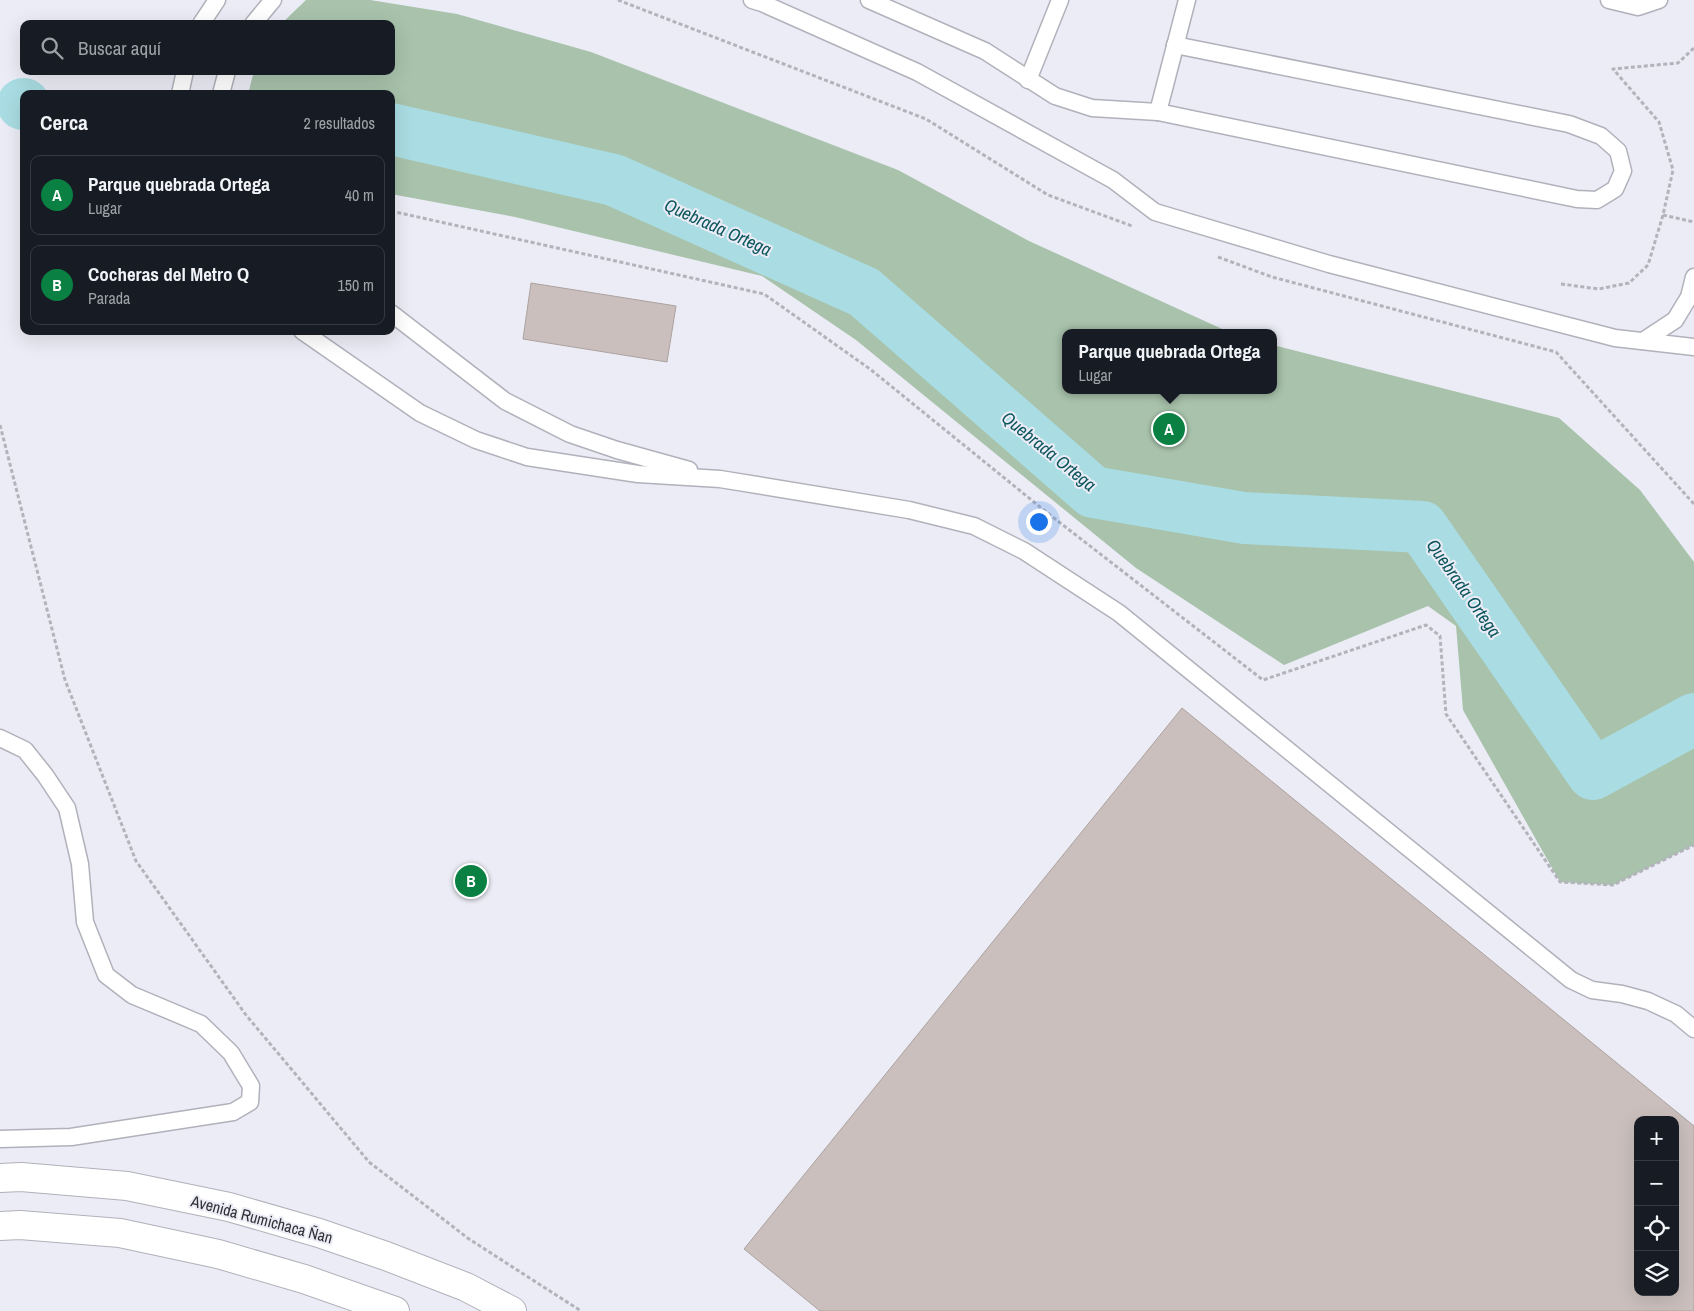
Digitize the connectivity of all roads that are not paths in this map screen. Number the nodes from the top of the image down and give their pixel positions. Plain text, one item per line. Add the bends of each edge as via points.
1 (217, 0) edge
2 (273, 0) edge
3 (752, 0) edge
4 (869, 0) edge
5 (1060, 0) edge
6 (1187, 0) edge
7 (1609, 0) edge
8 (1659, 0) edge
9 (204, 20) edge
10 (256, 20) edge
11 (1175, 45) junction
12 (184, 75) edge
13 (226, 75) edge
14 (1028, 80) junction
15 (181, 90) edge
16 (222, 90) edge
17 (1158, 112) junction
18 (1694, 277) edge
19 (395, 316) edge
20 (308, 335) edge
21 (1643, 340) junction
22 (1694, 347) edge
23 (720, 479) junction
24 (0, 738) edge
25 (1694, 1029) edge
26 (0, 1139) edge
27 (0, 1178) edge
28 (0, 1226) edge
29 (395, 1311) edge
30 (512, 1311) edge

1 - 9 lane
2 - 10 lane
3 - 21 lane via 917,72 1113,180 1155,212 1329,264 1614,338
4 - 14 lane via 985,51
5 - 14 lane
6 - 11 lane
7 - 8 lane via 1638,7
11 - 17 lane
11 - 17 lane via 1569,124 1607,141 1618,151 1623,172 1616,189 1597,200 1577,199
12 - 15 lane
13 - 16 lane
14 - 17 lane via 1055,96 1092,108
18 - 21 lane via 1688,298 1675,320
19 - 23 lane via 505,401 570,434
20 - 23 lane via 420,412 484,443 527,457 638,474
21 - 22 lane
23 - 25 lane via 909,510 974,526 1024,551 1119,613 1572,980 1592,990 1648,1001 1676,1014
24 - 26 lane via 25,750 66,808 80,864 85,922 106,975 132,995 201,1024 231,1053 251,1086 250,1102 233,1112 71,1137
27 - 30 main road, Avenida Rumichaca Ñan via 127,1186 229,1207 386,1256 466,1286
28 - 29 main road via 120,1233 218,1254 304,1279

